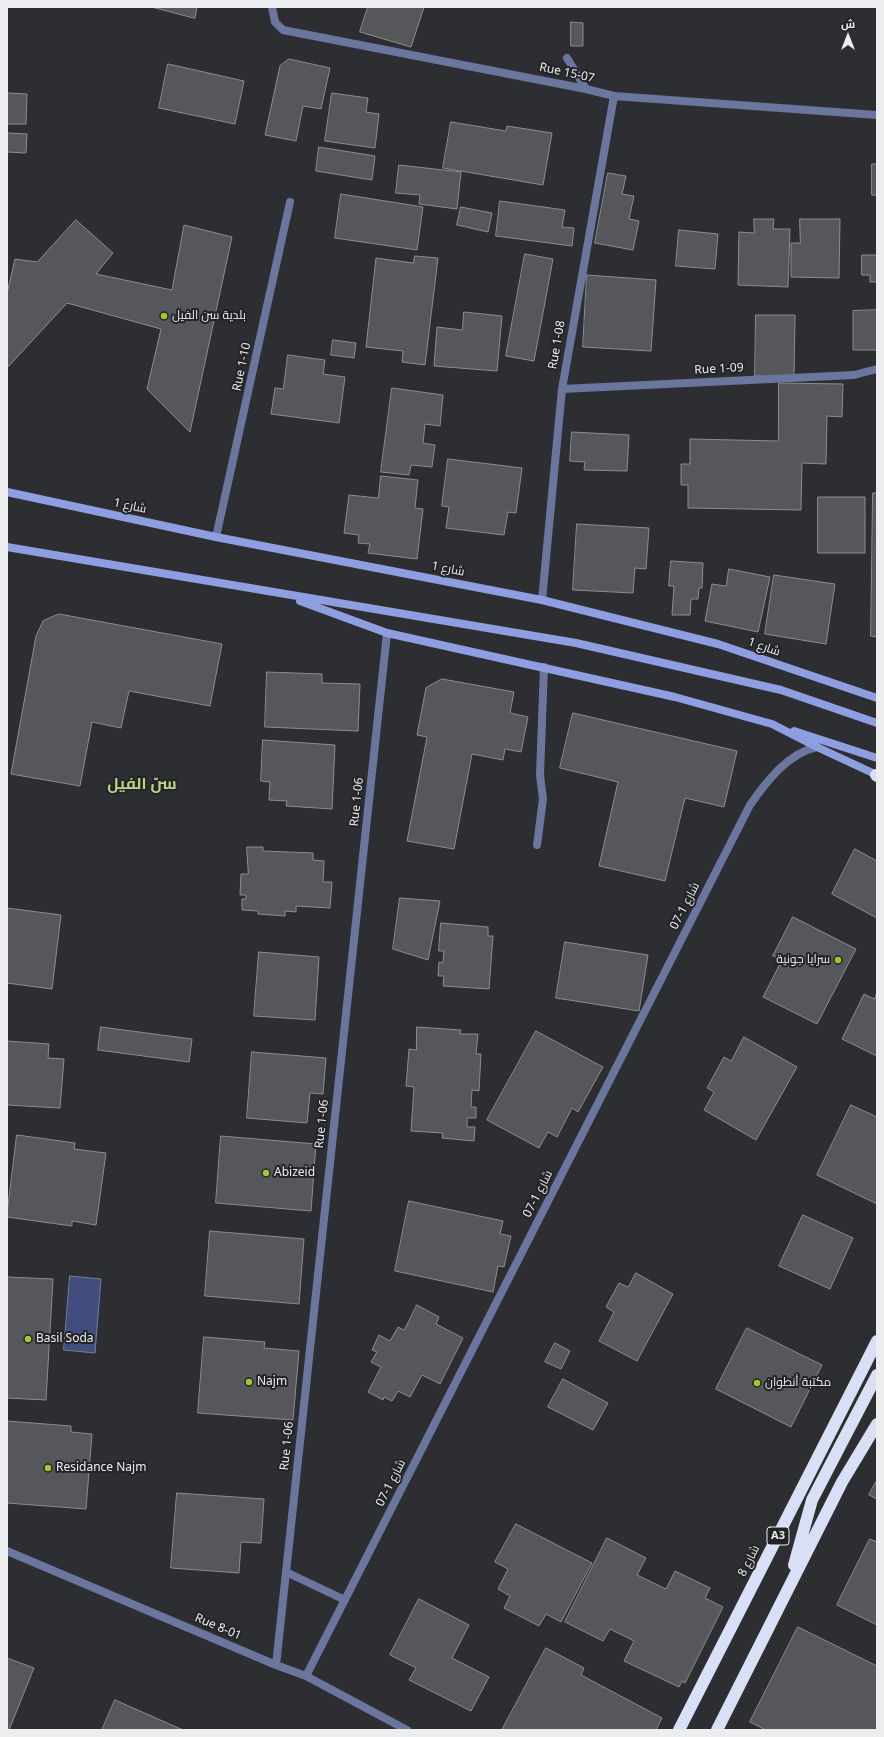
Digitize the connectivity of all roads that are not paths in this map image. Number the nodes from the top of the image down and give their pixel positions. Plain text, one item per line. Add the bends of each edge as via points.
1 (272, 7) edge
2 (567, 58) dead end
3 (586, 89) junction
4 (614, 96) junction
5 (877, 115) edge
6 (290, 202) dead end
7 (877, 369) edge
8 (562, 389) junction
9 (7, 492) edge
10 (216, 537) junction
11 (7, 547) edge
12 (283, 594) junction
13 (542, 600) junction
14 (387, 633) junction
15 (544, 667) junction
16 (877, 698) edge
17 (877, 722) edge
18 (772, 724) junction
19 (817, 748) junction
20 (877, 758) edge
21 (877, 775) edge
22 (537, 845) dead end
23 (877, 1341) edge
24 (877, 1376) edge
25 (877, 1424) edge
26 (7, 1551) edge
27 (11, 1555) edge
28 (286, 1572) junction
29 (786, 1593) junction
30 (345, 1600) junction
31 (276, 1665) junction
32 (306, 1676) junction
33 (407, 1730) edge
34 (679, 1730) edge
35 (717, 1730) edge

1 - 3 street, Rue 15-07 via 275,22 283,30
2 - 3 street
3 - 4 street, Rue 15-07
4 - 5 street, Rue 15-07
4 - 8 street, Rue 1-08
6 - 10 street, Rue 1-10
7 - 8 street, Rue 1-09 via 854,375
8 - 13 street, Rue 1-08
9 - 10 main road, شارع 1
10 - 13 main road, شارع 1
11 - 12 main road
12 - 14 main road
12 - 17 main road via 576,643 736,679 817,701
13 - 16 main road, شارع 1 via 718,644
14 - 15 main road
14 - 28 street, Rue 1-06
15 - 18 main road via 675,697
15 - 22 street via 540,776 543,799
18 - 19 main road
18 - 20 main road
19 - 21 main road
19 - 30 street, شارع 1-07 via 805,750 793,757 750,805
23 - 34 highway, شارع 8 / A3
24 - 29 highway, A3 via 812,1500
25 - 29 highway via 842,1482
26 - 27 street, Rue 8-01
27 - 31 street, Rue 8-01
28 - 30 street
28 - 31 street, Rue 1-06
29 - 35 highway, A3
30 - 32 street, شارع 1-07
31 - 32 street, Rue 8-01
32 - 33 street, Rue 8-01

